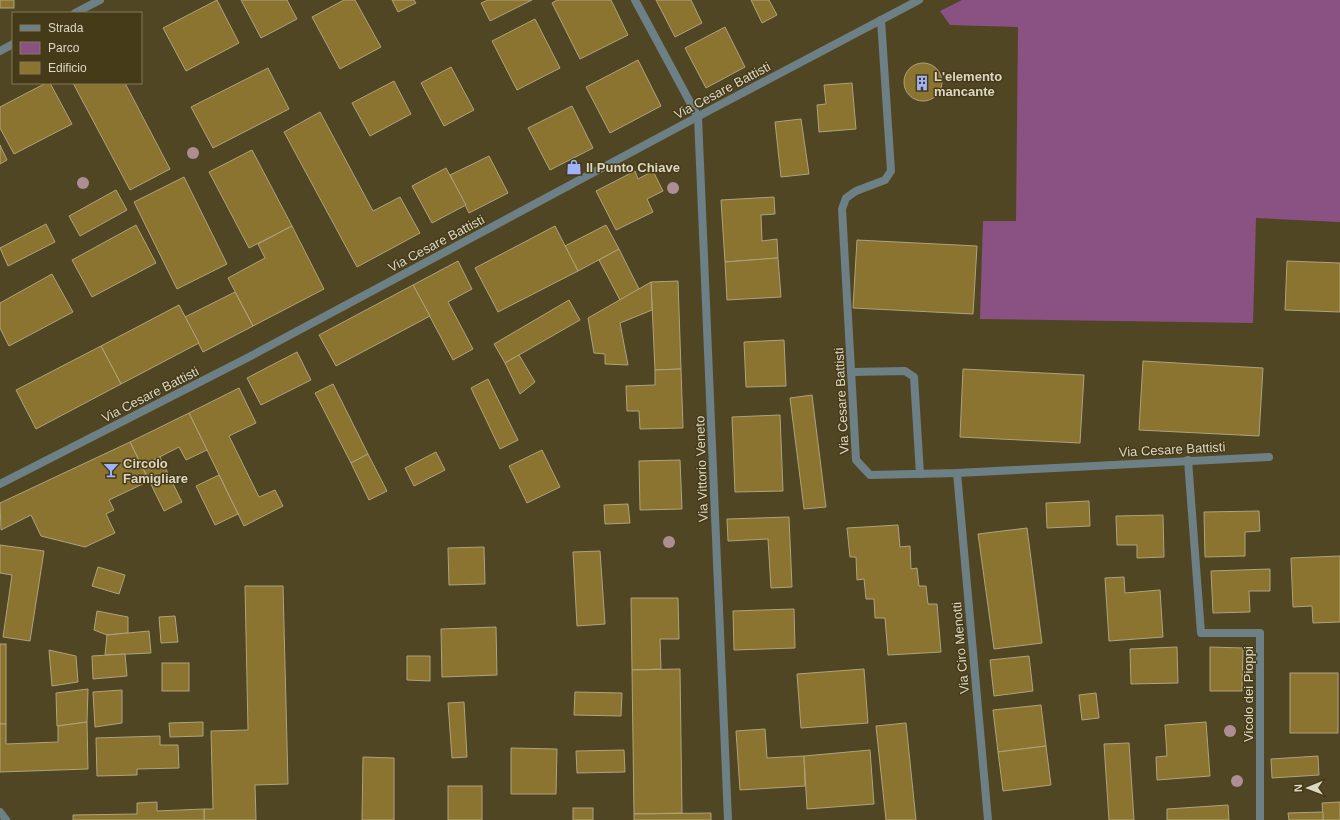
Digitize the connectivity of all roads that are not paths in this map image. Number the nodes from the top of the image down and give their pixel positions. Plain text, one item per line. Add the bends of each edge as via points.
1 (100, 0) edge
2 (635, 0) edge
3 (919, 0) edge
4 (76, 12) edge
5 (881, 20) junction
6 (12, 45) edge
7 (0, 51) edge
8 (698, 116) junction
9 (851, 372) junction
10 (1269, 457) dead end
11 (1188, 460) junction
12 (957, 473) junction
13 (920, 474) junction
14 (0, 484) edge
15 (0, 812) edge
16 (6, 820) edge
17 (728, 820) edge
18 (988, 820) edge
19 (1260, 820) edge

1 - 4 street
2 - 8 street
3 - 5 street, Via Cesare Battisti
5 - 8 street, Via Cesare Battisti
5 - 9 street, Via Cesare Battisti via 891,171 886,180 846,198 842,209
6 - 7 street
8 - 14 street, Via Cesare Battisti via 249,357
8 - 17 street, Via Vittorio Veneto
9 - 13 street, Via Cesare Battisti via 856,460 870,475
9 - 13 street via 905,371 914,376
10 - 11 street, Via Cesare Battisti
11 - 12 street, Via Cesare Battisti
11 - 19 street, Vicolo dei Pioppi via 1201,634 1260,633
12 - 13 street, Via Cesare Battisti
12 - 18 street, Via Ciro Menotti
15 - 16 street

